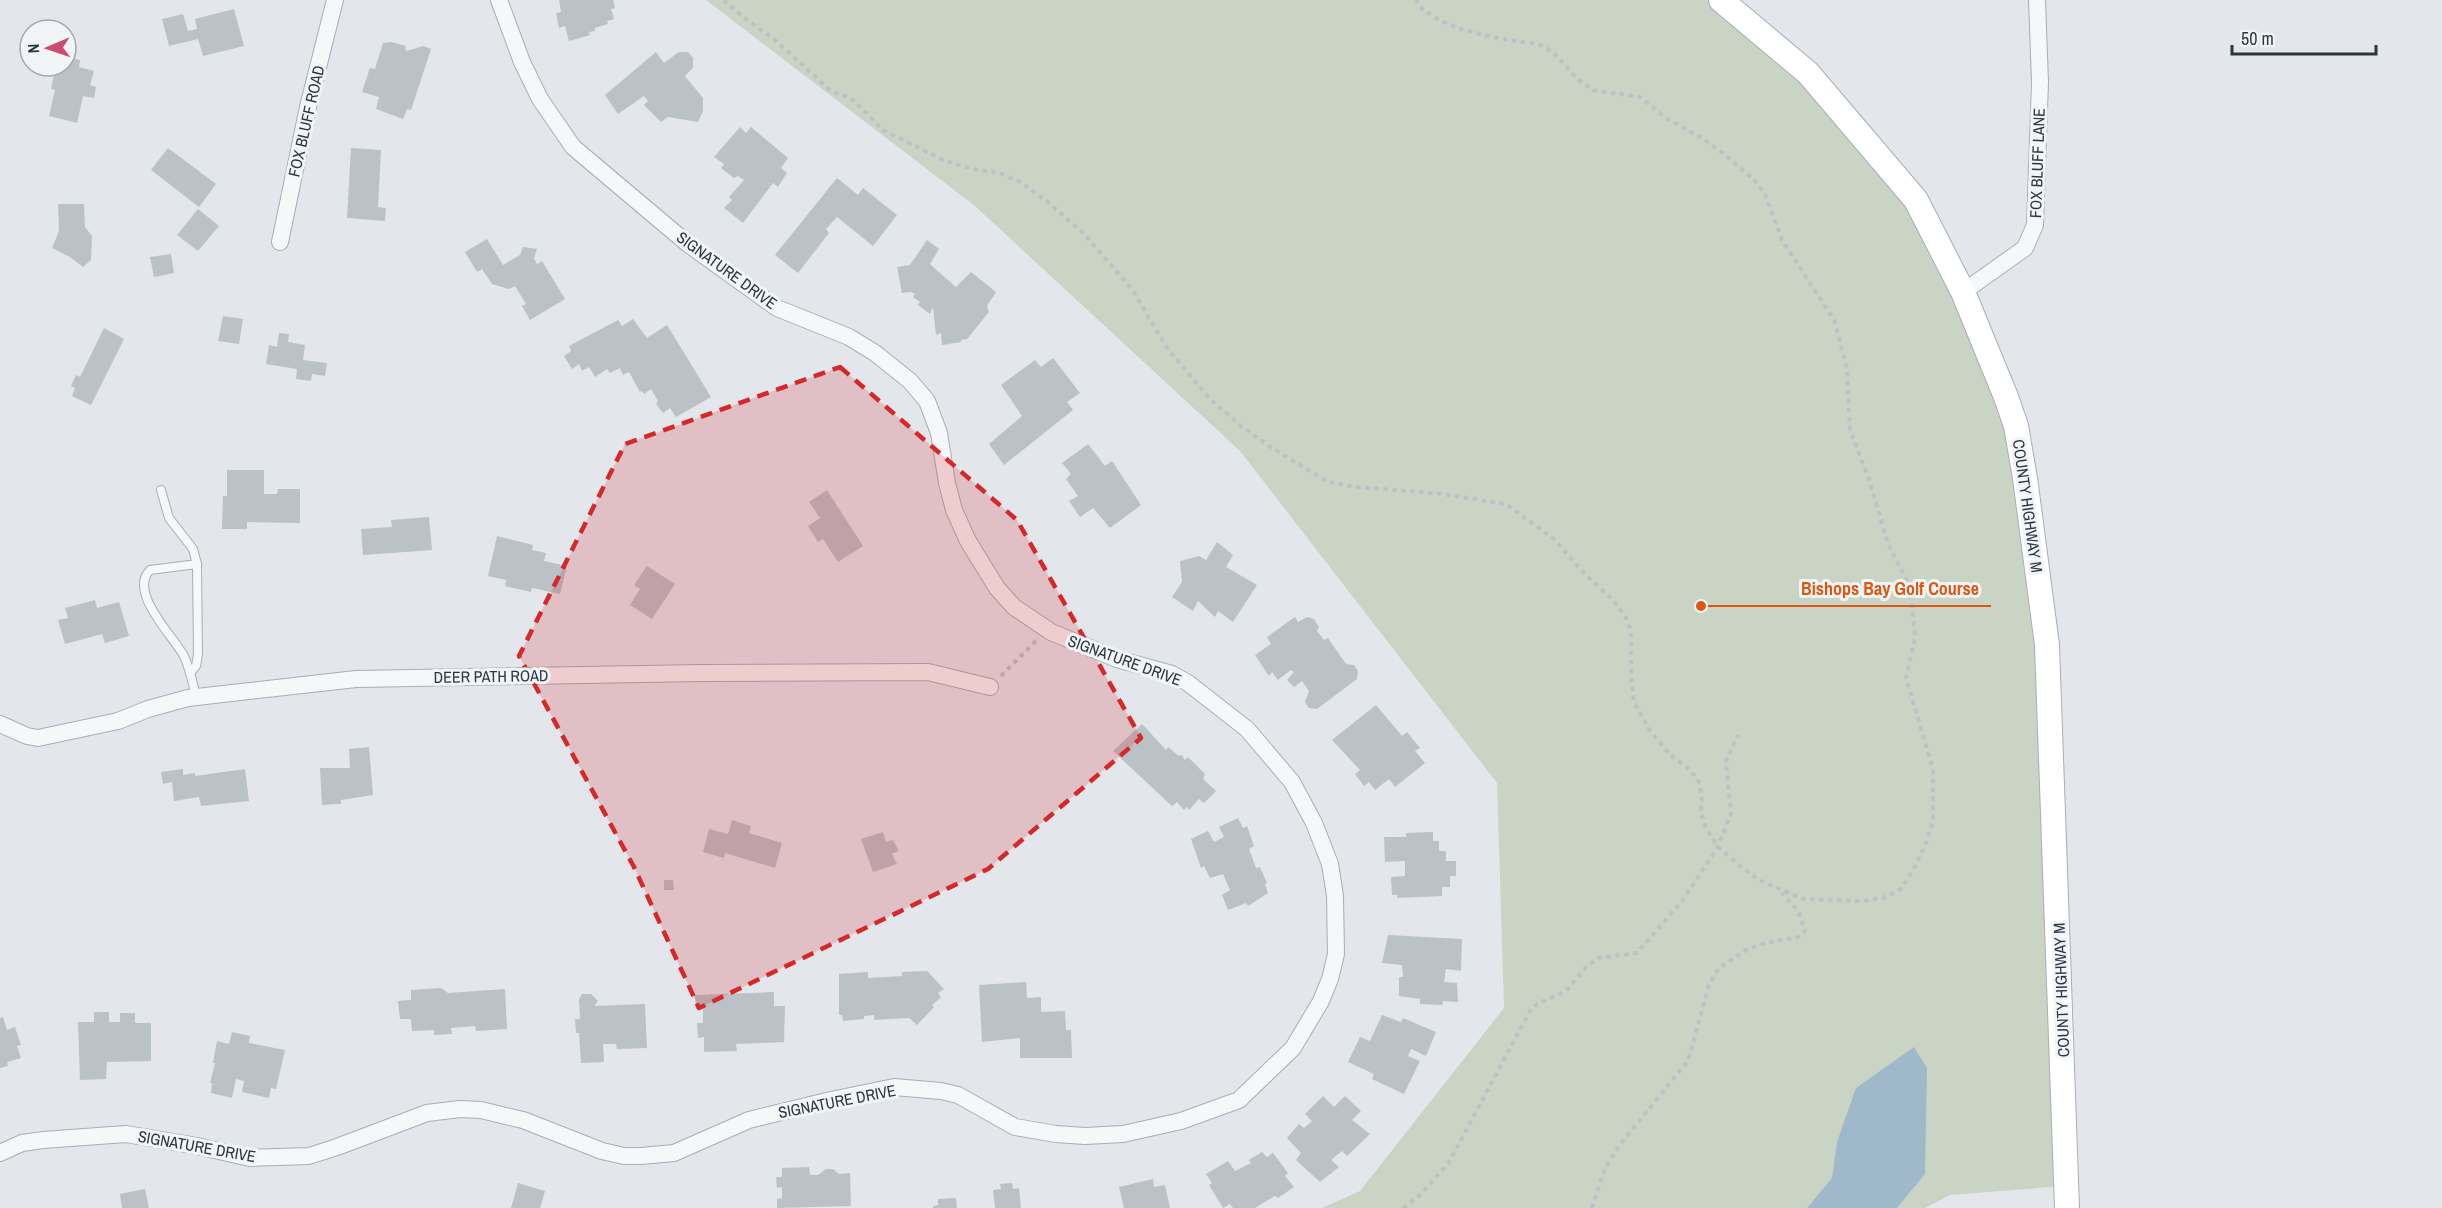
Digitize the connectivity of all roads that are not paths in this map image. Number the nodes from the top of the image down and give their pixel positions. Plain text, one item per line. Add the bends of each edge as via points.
1 (335, 0) edge
2 (499, 0) edge
3 (1720, 0) edge
4 (2037, 0) edge
5 (280, 242) dead end
6 (1963, 292) junction
7 (161, 490) dead end
8 (197, 564) junction
9 (190, 673) junction
10 (990, 687) road end
11 (196, 697) junction
12 (0, 724) edge
13 (2065, 1112) junction
14 (0, 1153) edge
15 (2063, 1208) edge
16 (2067, 1208) edge

1 - 5 street, FOX BLUFF ROAD
2 - 14 street, SIGNATURE DRIVE via 540,99 573,147 688,244 777,308 849,337 910,381 927,401 939,433 954,510 997,588 1014,607 1046,630 1188,683 1247,729 1292,782 1314,822 1330,864 1336,954 1330,979 1293,1048 1239,1100 1123,1134 1085,1136 1015,1127 958,1095 894,1087 748,1120 674,1153 641,1156 602,1151 523,1120 460,1109 427,1113 309,1156 250,1158 126,1134 22,1143
3 - 6 main road, COUNTY HIGHWAY M via 1808,73 1916,200
4 - 6 street, FOX BLUFF LANE via 2040,82 2035,225 2025,248
6 - 13 main road, COUNTY HIGHWAY M via 2016,426 2045,634
7 - 8 lane via 169,518 193,549
8 - 9 lane via 198,654
8 - 9 lane via 150,570 143,581 148,604 184,657
9 - 11 lane
10 - 11 street, DEER PATH ROAD via 928,672 678,673 356,679
11 - 12 street, DEER PATH ROAD via 47,737 27,736
13 - 15 main road, COUNTY HIGHWAY M
13 - 16 main road, COUNTY HIGHWAY M

